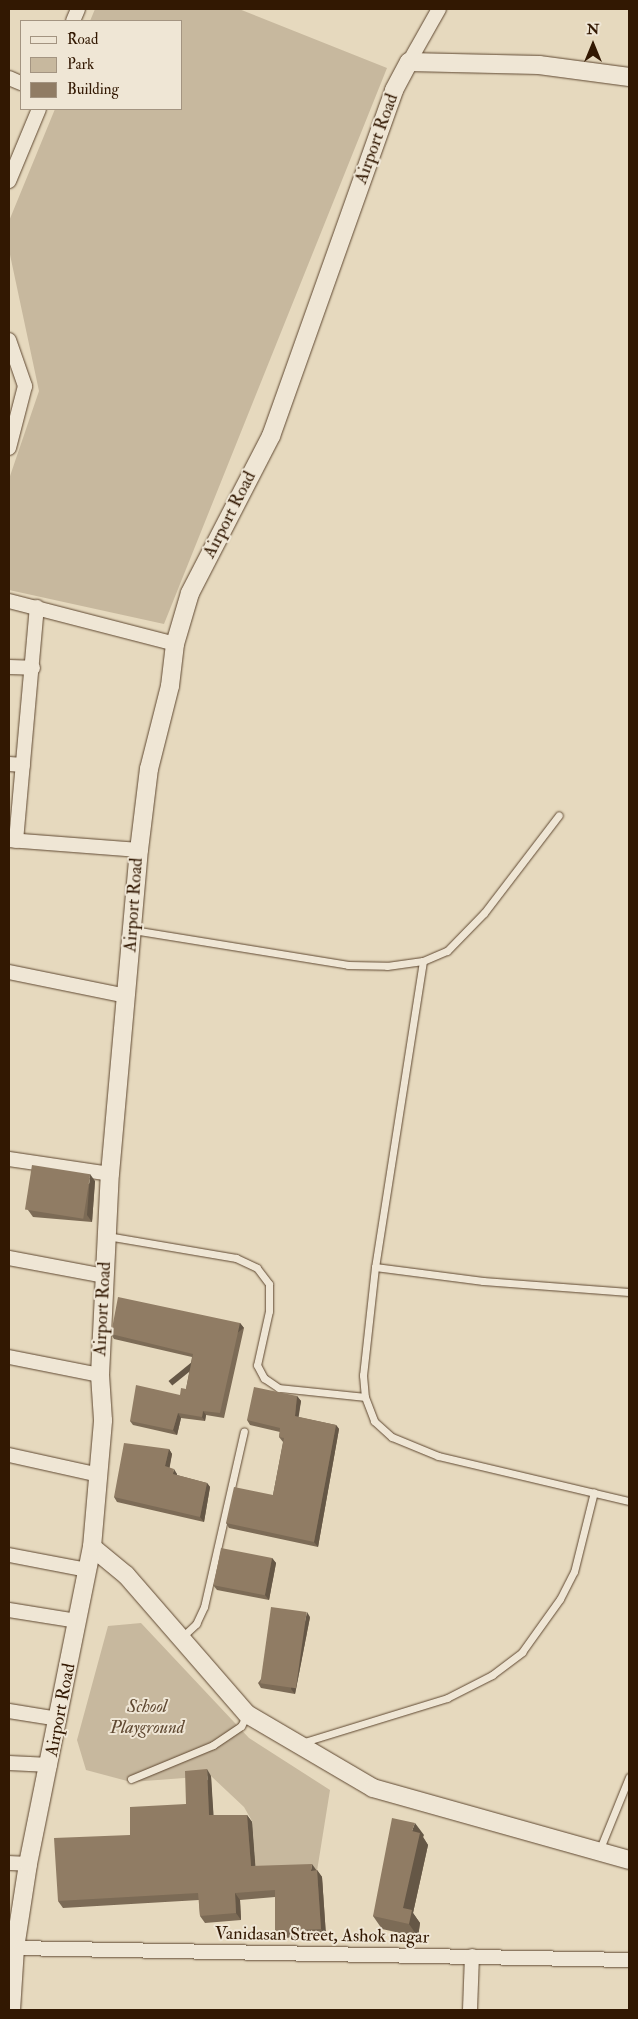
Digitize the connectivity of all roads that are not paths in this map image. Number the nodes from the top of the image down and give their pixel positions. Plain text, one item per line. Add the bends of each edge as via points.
1 (439, 9) edge
2 (409, 62) junction
3 (629, 77) edge
4 (39, 110) edge
5 (9, 180) edge
6 (9, 341) edge
7 (15, 371) edge
8 (9, 448) edge
9 (9, 601) edge
10 (37, 607) junction
11 (175, 644) junction
12 (9, 667) edge
13 (32, 668) junction
14 (16, 765) edge
15 (559, 815) dead end
16 (12, 841) edge
17 (139, 850) junction
18 (132, 930) junction
19 (423, 961) junction
20 (9, 972) edge
21 (128, 996) junction
22 (9, 1159) edge
23 (110, 1174) junction
24 (107, 1236) junction
25 (9, 1258) edge
26 (375, 1267) junction
27 (105, 1276) junction
28 (629, 1292) edge
29 (9, 1357) edge
30 (100, 1375) junction
31 (365, 1398) junction
32 (244, 1431) dead end
33 (9, 1456) edge
34 (99, 1475) junction
35 (594, 1492) junction
36 (629, 1501) edge
37 (92, 1547) junction
38 (9, 1555) edge
39 (88, 1570) junction
40 (9, 1610) edge
41 (78, 1620) junction
42 (181, 1638) junction
43 (9, 1712) edge
44 (247, 1714) junction
45 (59, 1719) junction
46 (298, 1744) junction
47 (9, 1763) edge
48 (50, 1765) junction
49 (629, 1777) edge
50 (131, 1779) dead end
51 (599, 1851) junction
52 (629, 1860) edge
53 (9, 1863) edge
54 (28, 1864) junction
55 (15, 1948) junction
56 (472, 1956) junction
57 (629, 1960) edge
58 (11, 2010) edge
59 (470, 2010) edge

1 - 2 street
2 - 3 street via 539,65
2 - 11 street, Airport Road via 394,90 271,436 190,592
4 - 5 street
6 - 7 street
7 - 8 street via 25,386
9 - 10 street
10 - 11 street
10 - 13 street
11 - 17 street, Airport Road via 170,686 150,769
12 - 13 street
13 - 14 street
14 - 16 street
15 - 19 lane via 484,912 446,951
16 - 17 street
17 - 18 street, Airport Road
18 - 19 lane via 348,965 386,966
18 - 21 street, Airport Road
19 - 26 lane
20 - 21 street
21 - 23 street, Airport Road
22 - 23 street
23 - 24 street, Airport Road
24 - 27 street, Airport Road
24 - 31 lane via 236,1258 257,1268 269,1284 269,1311 257,1365 264,1378 279,1388
25 - 27 street
26 - 28 lane via 483,1281
26 - 31 lane via 363,1375
27 - 30 street, Airport Road
29 - 30 street
30 - 34 street, Airport Road via 103,1420
31 - 35 lane via 374,1421 392,1437 438,1456
32 - 42 lane via 204,1607 196,1624
33 - 34 street
34 - 37 street, Airport Road
35 - 36 lane
35 - 46 lane via 574,1572 560,1600 522,1652 492,1675 446,1698
37 - 39 street, Airport Road
37 - 42 street via 126,1575
38 - 39 street
39 - 41 street, Airport Road
40 - 41 street
41 - 45 street, Airport Road
42 - 44 street
43 - 45 street
44 - 46 street
44 - 50 lane via 241,1726 214,1746
45 - 48 street, Airport Road
46 - 51 street via 373,1788
47 - 48 street
48 - 54 street, Airport Road
49 - 51 lane
51 - 52 street
53 - 54 street
54 - 55 street, Airport Road
55 - 56 street, Vanidasan Street, Ashok nagar
55 - 58 street, Airport Road
56 - 57 street, Vanidasan Street, Ashok nagar
56 - 59 street

